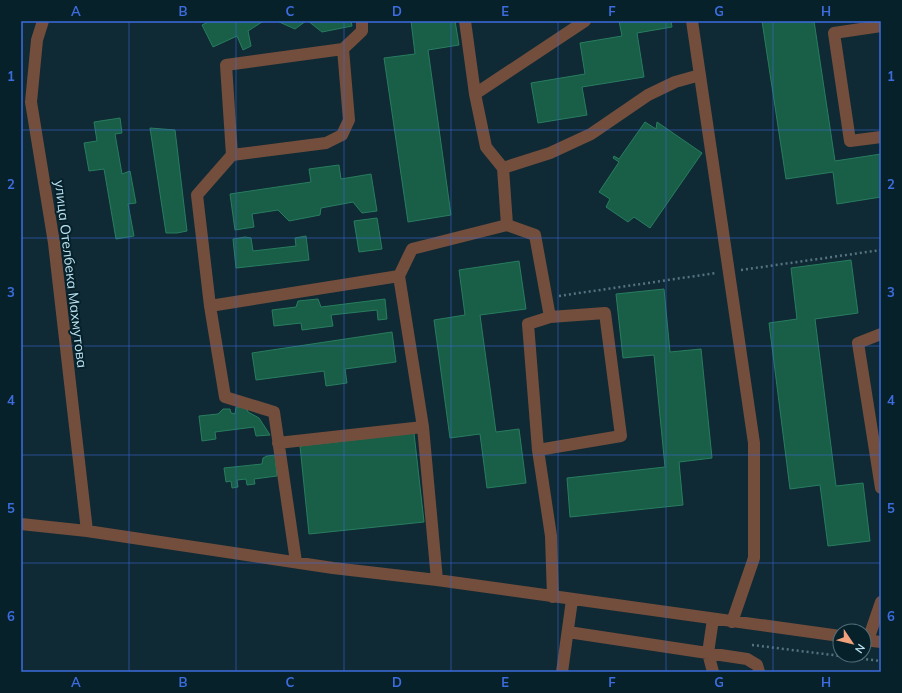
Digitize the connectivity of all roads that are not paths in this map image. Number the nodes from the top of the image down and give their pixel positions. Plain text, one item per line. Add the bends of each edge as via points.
1 (43, 21) edge
2 (362, 21) edge
3 (464, 21) edge
4 (585, 21) edge
5 (692, 21) edge
6 (881, 26) edge
7 (343, 49) junction
8 (700, 75) junction
9 (475, 94) junction
10 (881, 137) edge
11 (232, 155) junction
12 (503, 168) junction
13 (507, 225) junction
14 (400, 276) junction
15 (210, 306) junction
16 (550, 317) junction
17 (881, 334) edge
18 (423, 427) junction
19 (278, 442) junction
20 (538, 450) junction
21 (881, 488) edge
22 (21, 524) edge
23 (87, 531) junction
24 (296, 562) junction
25 (437, 580) junction
26 (553, 597) junction
27 (572, 600) junction
28 (881, 602) edge
29 (713, 620) junction
30 (732, 622) junction
31 (872, 625) edge
32 (568, 632) junction
33 (832, 635) edge
34 (708, 653) junction
35 (562, 672) edge
36 (713, 672) edge
37 (759, 672) edge

1 - 23 street, улица Отелбека Махмутова via 37,40 31,102 54,243
2 - 7 street via 362,31
3 - 9 street
4 - 9 street
5 - 8 street
6 - 10 street via 834,32 850,142
7 - 11 street via 349,120 342,135 326,143
7 - 11 street via 226,65
8 - 12 street via 676,82 648,95 592,134 550,153
8 - 30 street via 754,443 754,558
9 - 12 street via 486,147
11 - 15 street via 196,195
12 - 13 street
13 - 14 street via 412,249
13 - 16 street via 535,234
14 - 15 street
14 - 18 street
15 - 19 street via 225,397 274,412
16 - 20 street via 528,324
16 - 20 street via 605,313 621,436
17 - 21 street via 858,343
18 - 19 street
18 - 25 street
19 - 24 street
20 - 26 street via 551,536
22 - 23 street
23 - 24 street
24 - 25 street
25 - 26 street
26 - 27 street
27 - 29 street
27 - 32 street
28 - 31 street
29 - 30 street
29 - 34 street
30 - 33 street
32 - 34 street
32 - 35 street
34 - 36 street
34 - 37 street via 747,659 757,665

